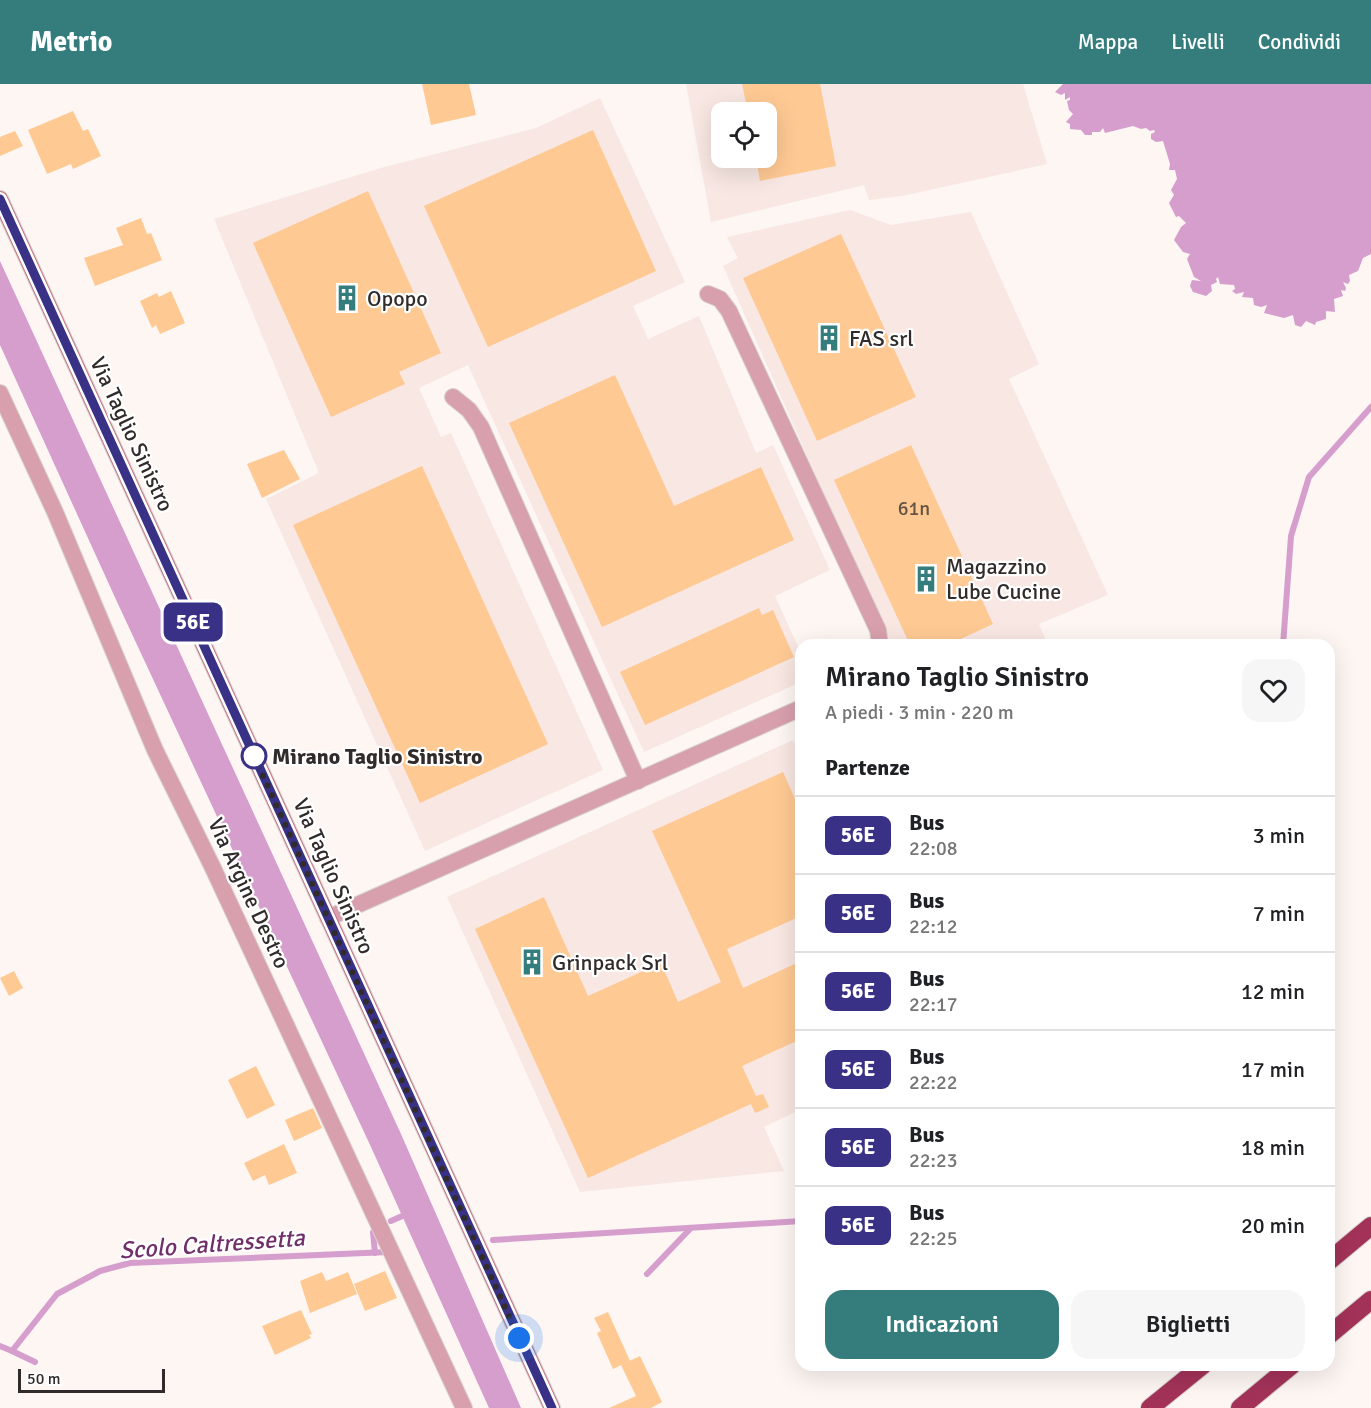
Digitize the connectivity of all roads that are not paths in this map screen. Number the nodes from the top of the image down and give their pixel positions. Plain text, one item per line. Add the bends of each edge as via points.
1 (0, 199) edge
2 (708, 294) dead end
3 (0, 393) edge
4 (453, 398) dead end
5 (879, 639) edge
6 (795, 711) edge
7 (638, 781) junction
8 (328, 918) junction
9 (1371, 1226) edge
10 (1335, 1256) edge
11 (1371, 1300) edge
12 (1335, 1330) edge
13 (1196, 1371) edge
14 (1285, 1371) edge
15 (464, 1408) edge
16 (552, 1408) edge
17 (1150, 1408) edge
18 (1240, 1408) edge

1 - 8 main road, Via Taglio Sinistro
2 - 5 street via 720,299 729,311
3 - 15 street, Via Argine Destro via 56,512 155,750
4 - 7 street via 469,410 481,427
6 - 7 street
7 - 8 street
8 - 16 main road, Via Taglio Sinistro
9 - 10 highway
11 - 12 highway
13 - 17 highway
14 - 18 highway

